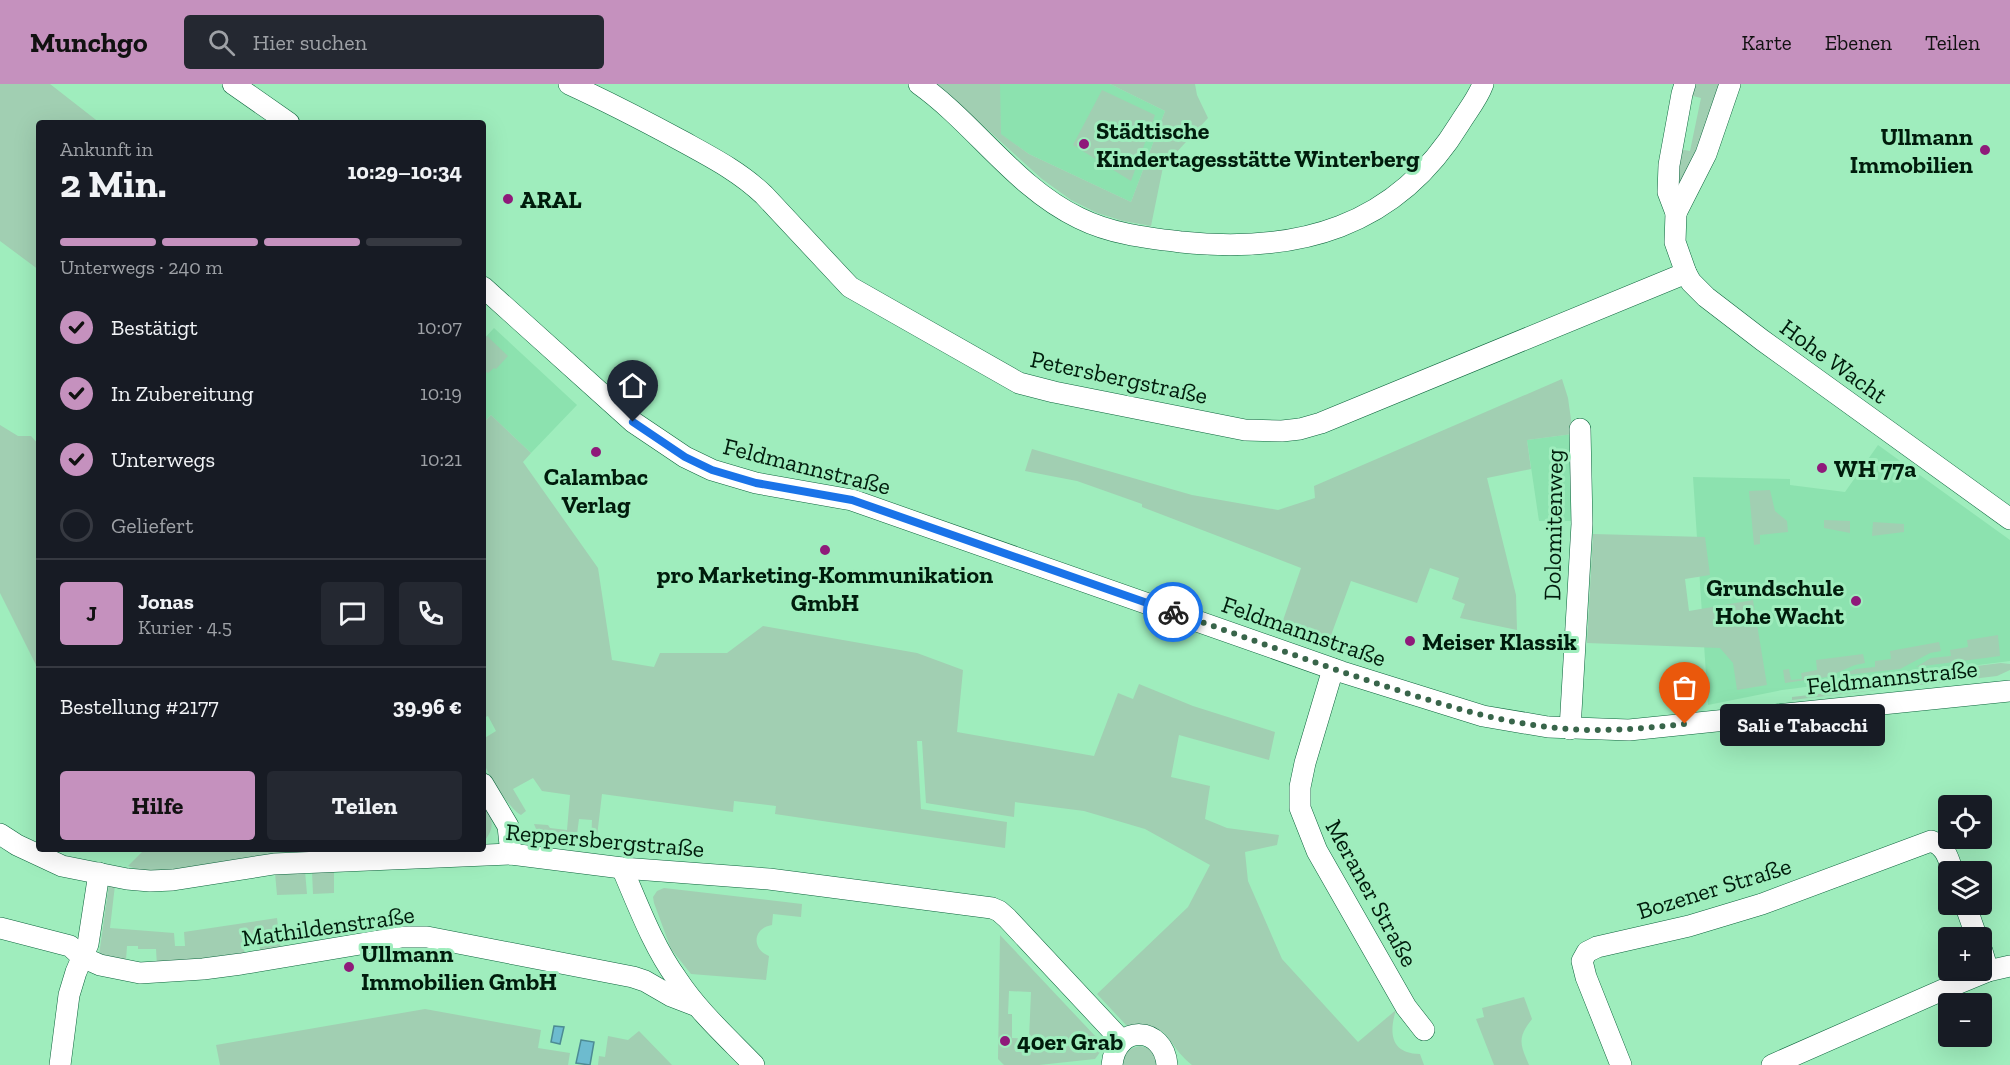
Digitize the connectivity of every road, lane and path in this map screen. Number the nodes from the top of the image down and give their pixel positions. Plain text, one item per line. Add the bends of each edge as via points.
1 (233, 84) edge
2 (569, 84) edge
3 (919, 84) edge
4 (1483, 84) edge
5 (1685, 84) edge
6 (1730, 84) edge
7 (285, 120) edge
8 (1676, 213) junction
9 (1686, 273) junction
10 (486, 290) edge
11 (1580, 429) dead end
12 (2010, 519) edge
13 (1333, 669) junction
14 (2010, 691) edge
15 (1570, 729) junction
16 (486, 789) edge
17 (0, 834) edge
18 (511, 854) junction
19 (1950, 861) edge
20 (622, 868) junction
21 (99, 873) junction
22 (0, 928) edge
23 (82, 957) junction
24 (2010, 966) edge
25 (1992, 970) edge
26 (1965, 981) edge
27 (697, 1006) junction
28 (1424, 1030) dead end
29 (1122, 1041) junction
30 (60, 1065) edge
31 (754, 1065) edge
32 (1112, 1065) edge
33 (1167, 1065) edge
34 (1622, 1065) edge
35 (1772, 1065) edge

1 - 7 street
2 - 9 street, Petersbergstraße via 729,167 764,195 850,287 1019,383 1245,430 1282,431 1321,423
3 - 4 street via 1035,189 1080,219 1147,238 1257,245 1329,232 1387,203 1448,144
5 - 8 street via 1668,177 1668,192
6 - 8 street via 1706,154
8 - 9 street, Hohe Wacht via 1675,242
9 - 12 street, Hohe Wacht via 1699,291 1762,340
10 - 13 street, Feldmannstraße via 633,422 712,470 756,483 852,500
11 - 15 street, Dolomitenweg via 1582,524
13 - 15 street, Feldmannstraße via 1484,716
13 - 28 street, Meraner Straße via 1305,762 1300,808 1317,851 1406,1007
14 - 15 street, Feldmannstraße via 1629,730
16 - 18 street via 508,826
17 - 21 street, Reppersbergstraße via 62,866
18 - 20 street, Reppersbergstraße
18 - 21 street, Reppersbergstraße via 274,864 173,880 127,879
19 - 34 street, Bozener Straße via 1940,844 1931,841 1762,904 1587,952 1582,962 1586,977
20 - 27 street via 668,966
20 - 29 street, Reppersbergstraße via 769,879 992,908 1008,918
21 - 23 street via 90,934
22 - 23 street, Mathildenstraße via 70,946
23 - 27 street, Mathildenstraße via 118,969 164,972 240,964 402,937 427,937 633,977
23 - 30 street via 69,995
24 - 25 street
26 - 35 street
27 - 31 street
29 - 32 street via 1113,1052
29 - 33 street via 1134,1035 1154,1039 1162,1046

